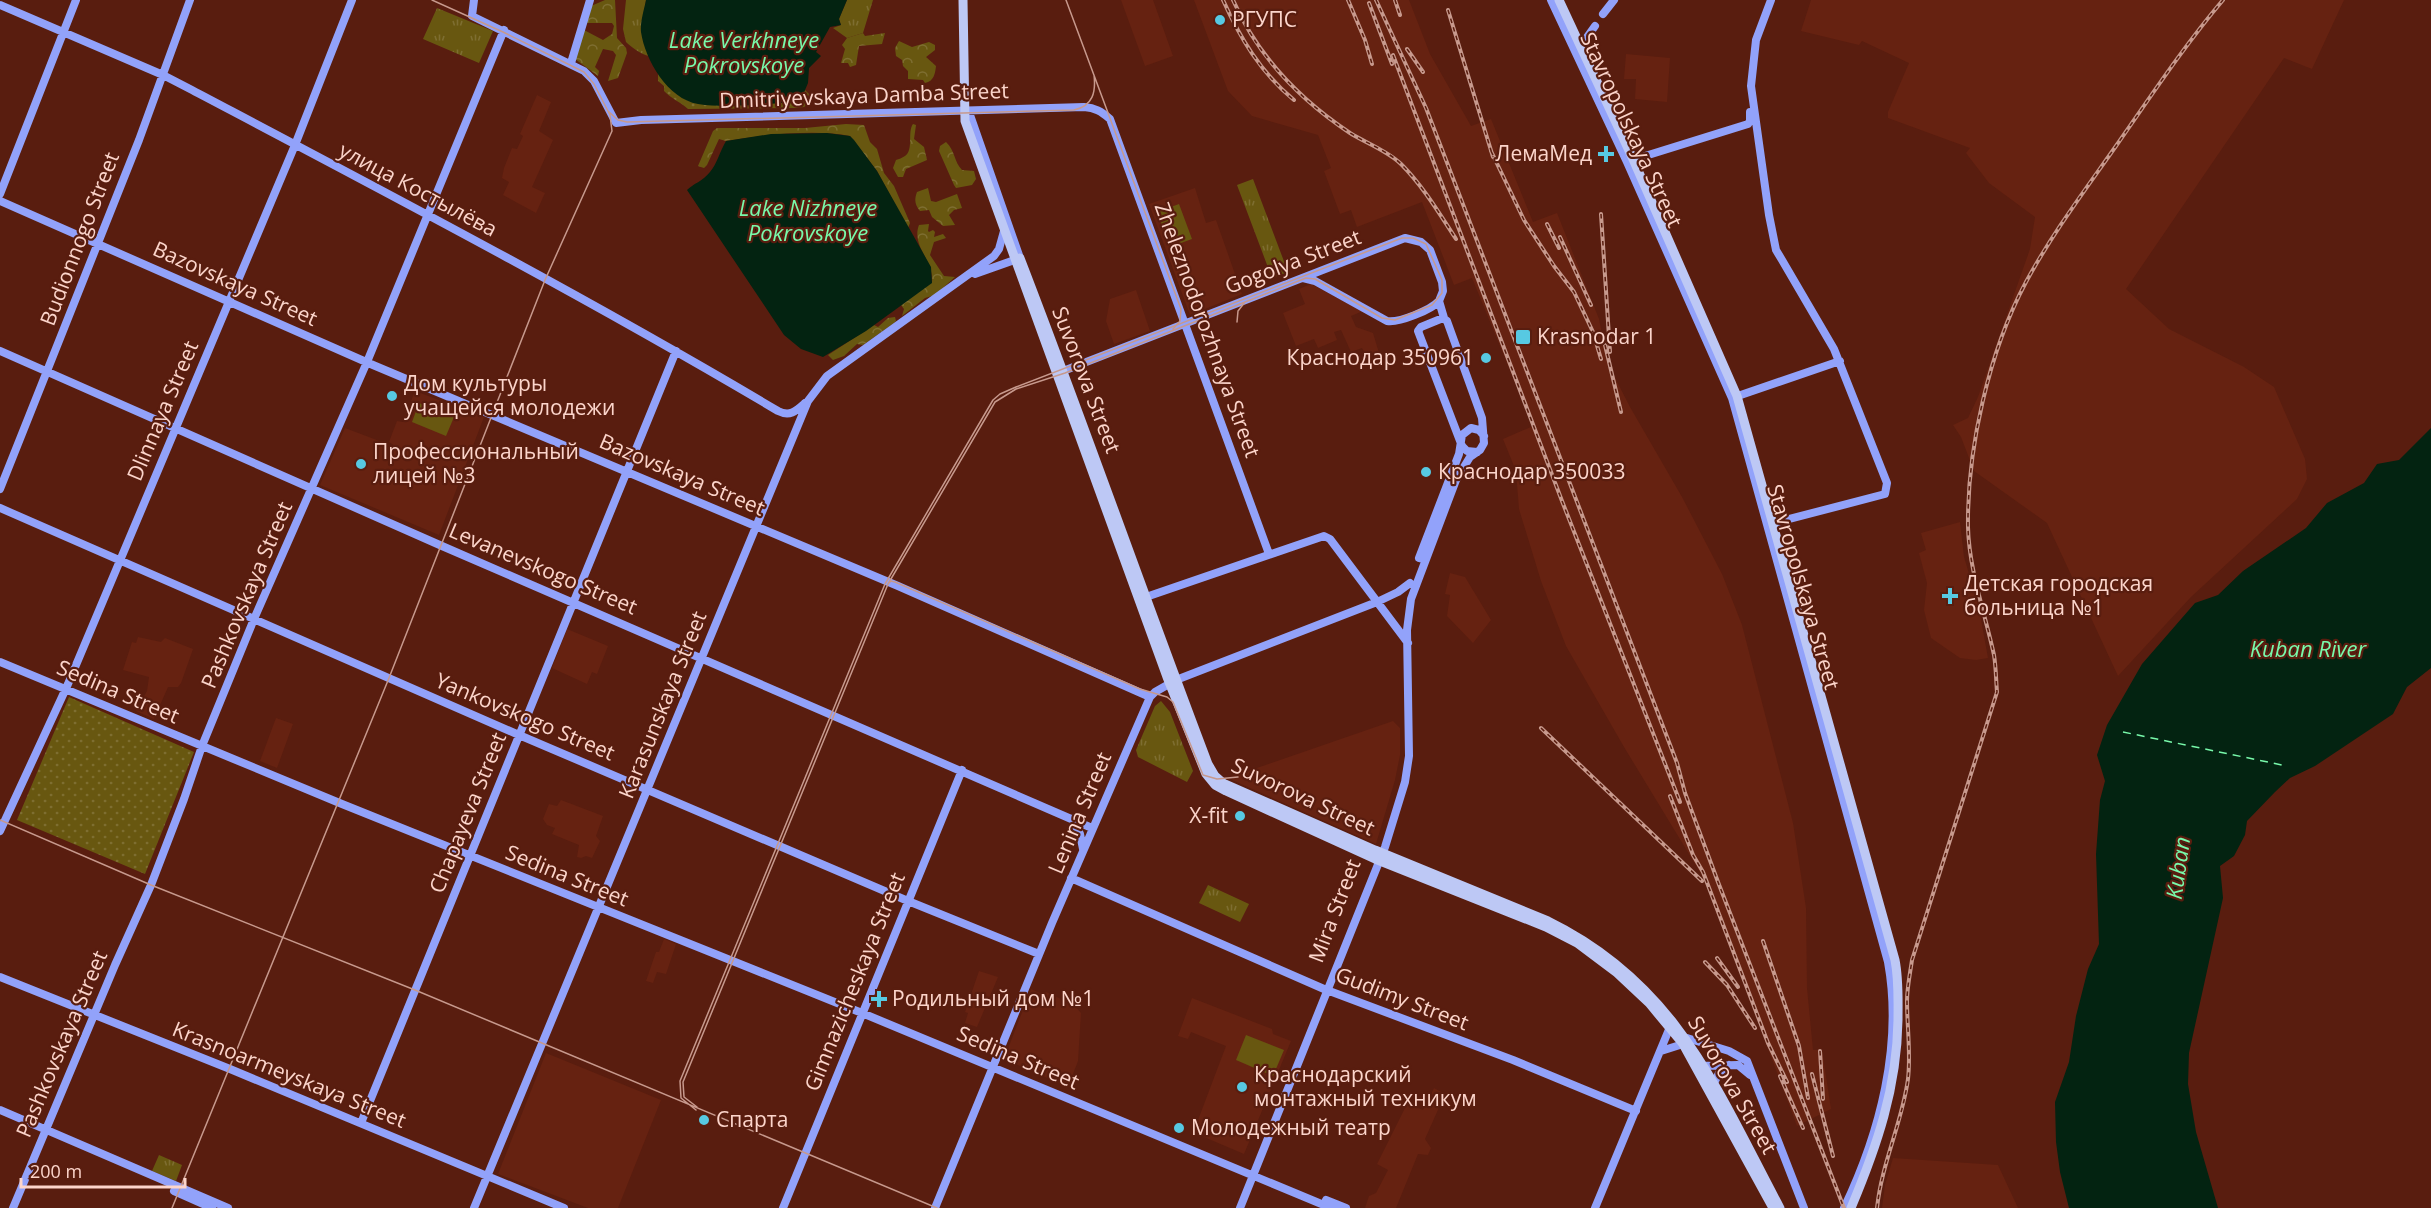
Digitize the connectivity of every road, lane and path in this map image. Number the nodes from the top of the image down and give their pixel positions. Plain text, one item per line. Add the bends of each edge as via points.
1 (76, 0) edge
2 (190, 0) edge
3 (352, 0) edge
4 (474, 0) edge
5 (590, 0) edge
6 (963, 0) edge
7 (1551, 0) edge
8 (1559, 0) edge
9 (1614, 0) edge
10 (1771, 0) edge
11 (0, 5) edge
12 (1603, 14) dead end
13 (1595, 26) dead end
14 (504, 30) junction
15 (64, 31) junction
16 (1577, 47) junction
17 (571, 63) junction
18 (163, 75) junction
19 (1751, 86) junction
20 (967, 112) junction
21 (1110, 119) joint
22 (296, 145) junction
23 (1630, 160) junction
24 (0, 194) edge
25 (0, 201) edge
26 (428, 215) junction
27 (1004, 231) junction
28 (98, 244) junction
29 (1017, 259) junction
30 (963, 277) junction
31 (1303, 278) junction
32 (1441, 297) junction
33 (229, 300) junction
34 (1444, 318) junction
35 (1185, 324) junction
36 (0, 351) edge
37 (676, 351) junction
38 (1839, 361) junction
39 (367, 362) junction
40 (47, 372) junction
41 (1061, 372) junction
42 (1735, 397) junction
43 (808, 401) junction
44 (175, 428) junction
45 (1484, 436) junction
46 (1461, 443) junction
47 (1477, 452) junction
48 (626, 470) junction
49 (0, 489) edge
50 (312, 489) junction
51 (0, 508) edge
52 (1774, 523) junction
53 (756, 526) junction
54 (1269, 554) junction
55 (121, 559) junction
56 (1410, 583) junction
57 (1146, 597) junction
58 (573, 601) junction
59 (1377, 602) junction
60 (254, 619) junction
61 (1405, 640) junction
62 (701, 658) junction
63 (0, 662) edge
64 (1173, 682) junction
65 (66, 689) junction
66 (1150, 697) junction
67 (519, 735) junction
68 (202, 746) junction
69 (962, 770) junction
70 (647, 789) junction
71 (1072, 819) junction
72 (1092, 828) junction
73 (0, 831) edge
74 (1082, 853) junction
75 (470, 855) junction
76 (1379, 856) junction
77 (1071, 878) junction
78 (1092, 886) junction
79 (908, 901) junction
80 (600, 909) junction
81 (1039, 954) junction
82 (0, 977) edge
83 (1325, 990) junction
84 (862, 1014) junction
85 (94, 1015) junction
86 (1670, 1027) junction
87 (1685, 1041) junction
88 (1660, 1051) junction
89 (1741, 1061) junction
90 (1730, 1065) junction
91 (1701, 1066) junction
92 (992, 1067) junction
93 (1714, 1083) junction
94 (0, 1110) edge
95 (1636, 1112) junction
96 (1727, 1113) junction
97 (0, 1116) edge
98 (361, 1123) junction
99 (44, 1132) junction
100 (1252, 1173) junction
101 (487, 1177) junction
102 (1804, 1207) edge
103 (14, 1208) edge
104 (212, 1208) edge
105 (228, 1208) edge
106 (474, 1208) edge
107 (564, 1208) edge
108 (783, 1208) edge
109 (935, 1208) edge
110 (1235, 1208) edge
111 (1240, 1208) edge
112 (1331, 1208) edge
113 (1346, 1208) edge
114 (1595, 1208) edge
115 (1773, 1208) edge
116 (1780, 1208) edge
117 (1844, 1208) edge
118 (1851, 1208) edge

1 - 15 street
2 - 18 street, Budionnogo Street
3 - 22 street, Dlinnaya Street
4 - 14 street via 472,16
5 - 17 street
6 - 20 main road
7 - 16 street, Stavropolskaya Street
8 - 16 main road, Stavropolskaya Street
9 - 12 street
10 - 19 street via 1756,40
11 - 15 street, улица Костылёва
13 - 16 street
14 - 17 street
14 - 26 street, Pashkovskaya Street
15 - 18 street, улица Костылёва
15 - 24 street
16 - 23 main road, Stavropolskaya Street
17 - 20 street, Dmitriyevskaya Damba Street via 592,79 616,123
18 - 22 street, улица Костылёва
18 - 28 street, Budionnogo Street
19 - 23 street via 1748,124
19 - 38 street via 1776,250
20 - 21 street, Dmitriyevskaya Damba Street via 1089,107
20 - 27 main road, Suvorova Street via 964,121
20 - 29 street, Suvorova Street
21 - 35 street, Zheleznodorozhnaya Street
22 - 26 street, улица Костылёва
22 - 33 street, Dlinnaya Street
23 - 42 main road, Stavropolskaya Street
25 - 28 street, Bazovskaya Street
26 - 37 street, улица Костылёва
26 - 39 street, Pashkovskaya Street
27 - 29 main road, Suvorova Street
27 - 30 street, Karasunskaya Street via 994,255
28 - 33 street, Bazovskaya Street
28 - 40 street, Budionnogo Street
29 - 30 street, Karasunskaya Street
29 - 41 main road, Suvorova Street
30 - 43 street, Karasunskaya Street via 827,376
31 - 32 street via 1389,321 1428,309
31 - 32 street, Gogolya Street via 1409,238 1428,247 1442,282
31 - 35 street, Gogolya Street
32 - 34 street, Gogolya Street
33 - 39 street, Bazovskaya Street
33 - 44 street, Dlinnaya Street
34 - 45 street, Gogolya Street via 1480,412
34 - 46 street via 1418,331
35 - 41 street, Gogolya Street
35 - 54 street, Zheleznodorozhnaya Street
36 - 40 street, Levanevskogo Street
37 - 43 street, улица Костылёва via 784,414 793,413
37 - 48 street, Chapayeva Street
38 - 42 street
38 - 52 street via 1887,483 1885,494
39 - 48 street, Bazovskaya Street
39 - 50 street, Pashkovskaya Street
40 - 44 street, Levanevskogo Street
40 - 49 street, Budionnogo Street
41 - 57 main road, Suvorova Street
41 - 64 main road, Suvorova Street
42 - 52 main road, Stavropolskaya Street
42 - 117 street, Stavropolskaya Street via 1891,977 1890,1057 1883,1100 1866,1156
43 - 53 street, Karasunskaya Street
44 - 50 street, Levanevskogo Street
44 - 55 street, Dlinnaya Street
45 - 46 street via 1471,428 1462,435
45 - 47 street via 1483,446
46 - 47 street via 1467,451
46 - 56 street, Mira Street
47 - 61 street, Mira Street via 1456,480 1408,609
48 - 53 street, Bazovskaya Street
48 - 58 street, Chapayeva Street
50 - 58 street, Levanevskogo Street
50 - 60 street, Pashkovskaya Street
51 - 55 street, Yankovskogo Street
52 - 118 main road, Stavropolskaya Street via 1898,979 1897,1056 1892,1091
53 - 62 street, Karasunskaya Street
53 - 66 street, Bazovskaya Street
54 - 57 street
54 - 59 street via 1324,536
55 - 60 street, Yankovskogo Street
55 - 65 street, Dlinnaya Street
56 - 59 street, Lenina Street
56 - 61 street, Mira Street via 1403,611
57 - 64 main road, Suvorova Street
58 - 62 street, Levanevskogo Street
58 - 67 street, Chapayeva Street
59 - 61 street
59 - 64 street, Lenina Street
60 - 67 street, Yankovskogo Street
60 - 68 street, Pashkovskaya Street
61 - 76 street, Mira Street via 1405,756
62 - 69 street, Levanevskogo Street
62 - 70 street, Karasunskaya Street
63 - 65 street, Sedina Street
64 - 66 street, Lenina Street
64 - 76 main road, Suvorova Street via 1218,779
65 - 68 street, Sedina Street
65 - 73 street, Dlinnaya Street
66 - 72 street, Lenina Street
67 - 70 street, Yankovskogo Street
67 - 75 street, Chapayeva Street
68 - 75 street, Sedina Street
68 - 85 street, Pashkovskaya Street via 151,885
69 - 71 street, Levanevskogo Street
69 - 79 street, Gimnazicheskaya Street
70 - 79 street, Yankovskogo Street
70 - 80 street, Karasunskaya Street
71 - 72 street, Levanevskogo Street
71 - 74 street via 1080,834
72 - 74 street, Lenina Street
74 - 77 street, Lenina Street
74 - 78 street via 1081,872
75 - 80 street, Sedina Street
75 - 98 street, Chapayeva Street
76 - 83 street, Mira Street
76 - 86 main road, Suvorova Street via 1577,943 1633,987
76 - 87 main road, Suvorova Street via 1573,934 1645,989
77 - 78 street, Gudimy Street
77 - 81 street, Lenina Street
78 - 83 street, Gudimy Street
79 - 81 street, Yankovskogo Street
79 - 84 street, Gimnazicheskaya Street
80 - 84 street, Sedina Street
80 - 101 street, Karasunskaya Street
81 - 92 street, Lenina Street
82 - 85 street, Krasnoarmeyskaya Street
83 - 95 street, Gudimy Street via 1513,1060
83 - 100 street, Mira Street
84 - 92 street, Sedina Street
84 - 108 street, Gimnazicheskaya Street
85 - 98 street, Krasnoarmeyskaya Street
85 - 99 street, Pashkovskaya Street
86 - 87 main road, Suvorova Street
86 - 88 street
87 - 88 street
87 - 89 street
87 - 91 main road, Suvorova Street
88 - 95 street
89 - 90 street
89 - 102 street, Suvorova Street via 1758,1088
90 - 91 street
90 - 93 street
91 - 93 main road, Suvorova Street
91 - 96 main road, Suvorova Street
92 - 100 street, Sedina Street
92 - 109 street, Lenina Street
93 - 96 main road, Suvorova Street
94 - 99 street
95 - 114 street
96 - 115 main road, Suvorova Street
96 - 116 main road, Suvorova Street
97 - 99 street
98 - 101 street, Krasnoarmeyskaya Street
99 - 103 street, Pashkovskaya Street
99 - 104 street
99 - 105 street
100 - 110 street, Mira Street
100 - 111 street, Mira Street
100 - 112 street
100 - 113 street
101 - 106 street, Karasunskaya Street
101 - 107 street, Krasnoarmeyskaya Street

